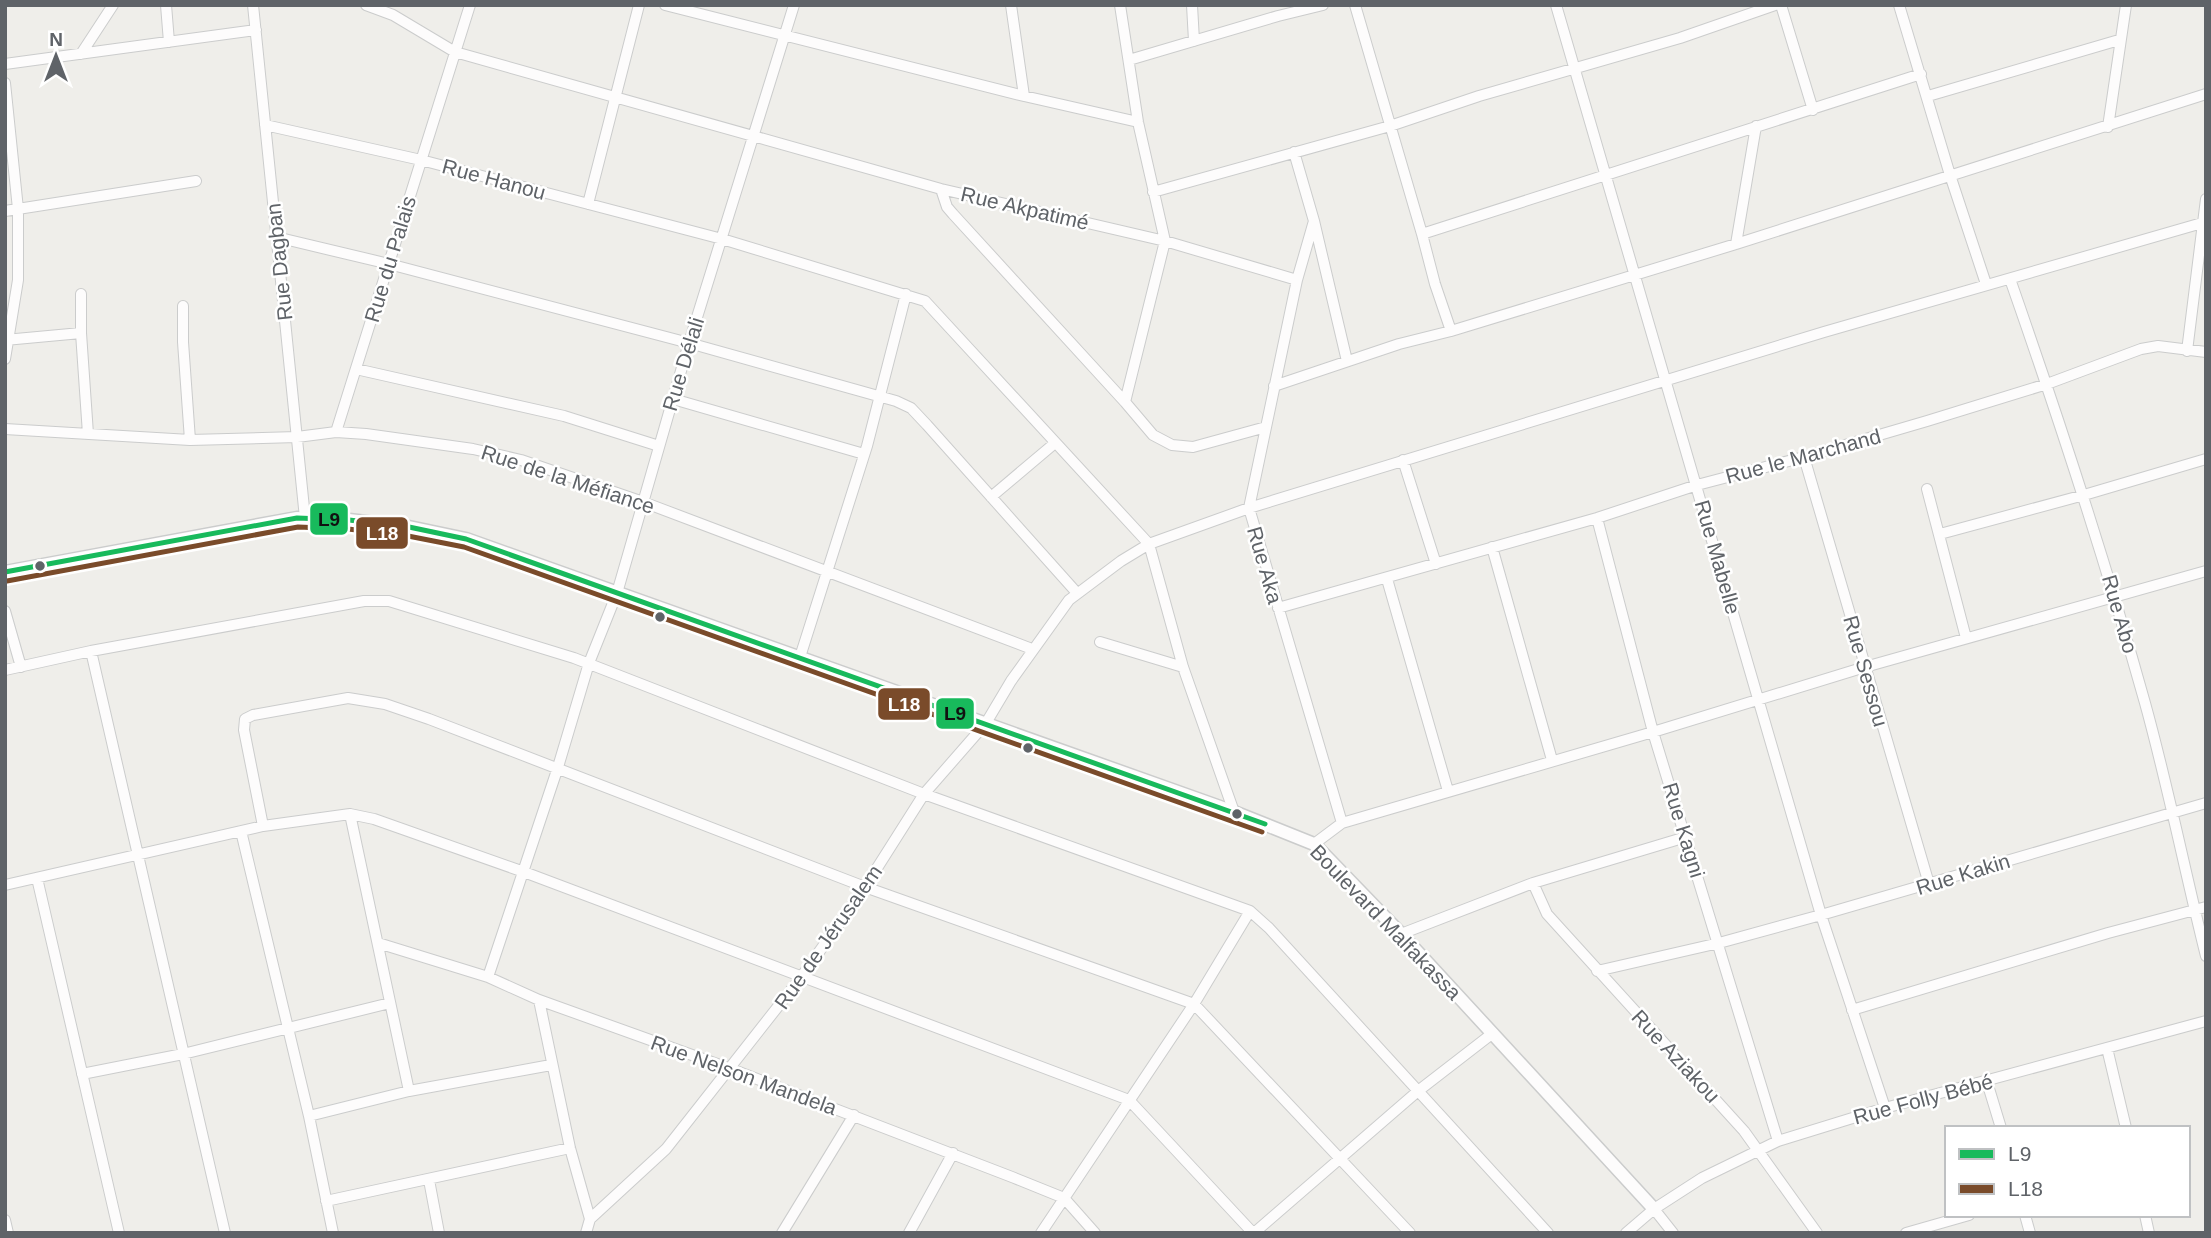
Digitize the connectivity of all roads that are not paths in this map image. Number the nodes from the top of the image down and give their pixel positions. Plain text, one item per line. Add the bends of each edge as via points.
1 (113, 5) edge
2 (166, 5) edge
3 (253, 5) edge
4 (366, 5) edge
5 (470, 5) edge
6 (639, 5) edge
7 (666, 5) edge
8 (794, 5) edge
9 (1011, 5) edge
10 (1120, 5) edge
11 (1192, 5) edge
12 (1324, 5) edge
13 (1355, 5) edge
14 (1556, 5) edge
15 (1778, 5) edge
16 (1899, 5) edge
17 (2126, 5) edge
18 (1278, 10) edge
19 (256, 30) junction
20 (785, 34) junction
21 (2119, 40) junction
22 (1194, 41) junction
23 (169, 42) junction
24 (455, 52) junction
25 (81, 54) junction
26 (1129, 60) junction
27 (5, 64) edge
28 (1575, 70) junction
29 (1921, 74) junction
30 (5, 83) edge
31 (2206, 94) edge
32 (1024, 96) junction
33 (1927, 96) junction
34 (615, 97) junction
35 (1813, 110) junction
36 (1138, 122) junction
37 (265, 125) junction
38 (1390, 126) junction
39 (1756, 127) junction
40 (2108, 127) junction
41 (754, 137) junction
42 (1294, 152) junction
43 (421, 160) junction
44 (1605, 174) junction
45 (1950, 175) junction
46 (196, 181) dead end
47 (941, 189) junction
48 (1153, 192) junction
49 (2206, 199) edge
50 (588, 204) junction
51 (18, 209) junction
52 (5, 211) edge
53 (1314, 221) junction
54 (2202, 223) junction
55 (1422, 234) junction
56 (276, 237) junction
57 (722, 239) junction
58 (1165, 241) junction
59 (1736, 244) junction
60 (389, 264) junction
61 (1635, 275) junction
62 (2010, 279) junction
63 (1297, 280) junction
64 (1986, 284) junction
65 (81, 294) dead end
66 (906, 294) junction
67 (183, 306) dead end
68 (1451, 331) junction
69 (81, 333) junction
70 (6, 340) edge
71 (689, 343) junction
72 (2188, 351) junction
73 (2206, 352) edge
74 (5, 359) edge
75 (1347, 360) junction
76 (356, 369) junction
77 (1665, 382) junction
78 (2047, 384) junction
79 (1274, 386) junction
80 (880, 396) junction
81 (673, 399) junction
82 (1125, 401) junction
83 (1266, 427) junction
84 (5, 429) edge
85 (336, 432) junction
86 (88, 434) junction
87 (297, 437) junction
88 (190, 440) junction
89 (1055, 443) junction
90 (659, 446) junction
91 (864, 454) junction
92 (1804, 457) junction
93 (2206, 459) edge
94 (1403, 460) junction
95 (1697, 485) junction
96 (1927, 489) dead end
97 (2084, 495) junction
98 (991, 496) junction
99 (643, 502) junction
100 (1249, 508) junction
101 (305, 518) junction
102 (1597, 518) junction
103 (1940, 534) junction
104 (1149, 544) junction
105 (1492, 547) junction
106 (1436, 564) junction
107 (2206, 570) edge
108 (828, 571) junction
109 (5, 572) edge
110 (1387, 579) junction
111 (617, 593) junction
112 (1077, 593) junction
113 (2115, 597) junction
114 (1278, 608) junction
115 (5, 611) edge
116 (1966, 638) junction
117 (1100, 642) dead end
118 (1032, 649) junction
119 (91, 651) junction
120 (800, 657) junction
121 (589, 663) junction
122 (21, 667) junction
123 (1183, 667) junction
124 (1866, 667) junction
125 (5, 670) edge
126 (1760, 700) junction
127 (986, 723) junction
128 (1653, 732) junction
129 (1552, 760) junction
130 (558, 767) junction
131 (1448, 791) junction
132 (924, 794) junction
133 (2206, 803) edge
134 (1234, 812) junction
135 (2171, 812) junction
136 (350, 814) junction
137 (1342, 823) junction
138 (263, 826) junction
139 (242, 831) junction
140 (1686, 837) junction
141 (1314, 844) junction
142 (138, 856) junction
143 (524, 872) junction
144 (37, 878) junction
145 (1533, 883) junction
146 (1929, 884) junction
147 (5, 885) edge
148 (865, 887) junction
149 (2206, 906) edge
150 (2194, 910) junction
151 (1250, 911) junction
152 (1821, 915) junction
153 (1401, 934) junction
154 (378, 943) junction
155 (1719, 943) junction
156 (2206, 956) edge
157 (1597, 971) junction
158 (802, 976) junction
159 (488, 977) junction
160 (539, 1000) junction
161 (390, 1003) junction
162 (1194, 1004) junction
163 (1852, 1010) junction
164 (2206, 1021) edge
165 (287, 1028) junction
166 (1493, 1033) junction
167 (2106, 1048) junction
168 (183, 1054) junction
169 (551, 1065) junction
170 (731, 1069) junction
171 (82, 1074) junction
172 (1987, 1082) junction
173 (409, 1091) junction
174 (1419, 1091) junction
175 (1129, 1100) junction
176 (1885, 1108) junction
177 (854, 1115) junction
178 (309, 1116) junction
179 (2000, 1126) edge
180 (2126, 1126) edge
181 (1777, 1141) junction
182 (570, 1148) junction
183 (1757, 1149) junction
184 (953, 1153) junction
185 (1339, 1159) junction
186 (429, 1180) junction
187 (1064, 1198) junction
188 (327, 1201) junction
189 (1654, 1209) junction
190 (1962, 1217) edge
191 (590, 1219) junction
192 (5, 1220) edge
193 (8, 1233) edge
194 (119, 1233) edge
195 (225, 1233) edge
196 (333, 1233) edge
197 (439, 1233) edge
198 (586, 1233) edge
199 (782, 1233) edge
200 (909, 1233) edge
201 (1041, 1233) edge
202 (1095, 1233) edge
203 (1253, 1233) edge
204 (1410, 1233) edge
205 (1548, 1233) edge
206 (1626, 1233) edge
207 (1674, 1233) edge
208 (1817, 1233) edge
209 (1906, 1233) edge

1 - 25 street
2 - 23 street
3 - 19 street, Rue Dagban
4 - 24 street, Rue Akpatimé via 393,15
5 - 24 street, Rue du Palais
6 - 34 street
7 - 20 street
8 - 20 street, Rue Délali
9 - 32 street
10 - 26 street
11 - 22 street
12 - 18 street
13 - 38 street
14 - 28 street, Rue Mabelle
15 - 28 street
15 - 35 street
16 - 29 street
17 - 21 street
18 - 22 street
19 - 23 street
19 - 37 street, Rue Dagban
20 - 32 street
20 - 41 street, Rue Délali
21 - 33 street
21 - 40 street
22 - 26 street
23 - 25 street
24 - 34 street, Rue Akpatimé
24 - 43 street, Rue du Palais
25 - 27 street
26 - 36 street
28 - 38 street
28 - 44 street, Rue Mabelle
29 - 33 street
29 - 35 street
30 - 51 street
31 - 40 street
32 - 36 street
33 - 45 street
34 - 41 street, Rue Akpatimé
34 - 50 street
35 - 39 street
36 - 48 street
37 - 43 street, Rue Hanou
37 - 56 street, Rue Dagban
38 - 42 street
38 - 55 street
39 - 44 street
39 - 59 street
40 - 45 street
41 - 47 street, Rue Akpatimé
41 - 57 street, Rue Délali
42 - 48 street
42 - 53 street
43 - 50 street, Rue Hanou
43 - 60 street, Rue du Palais
44 - 55 street
44 - 61 street, Rue Mabelle
45 - 59 street
45 - 64 street
46 - 51 street
47 - 58 street, Rue Akpatimé
47 - 82 street via 953,214
48 - 58 street
49 - 54 street
50 - 57 street, Rue Hanou
51 - 52 street
51 - 70 street via 18,280
53 - 63 street, Rue Aka
53 - 75 street
54 - 62 street, Rue de Jérusalem
54 - 72 street
55 - 68 street
56 - 60 street
56 - 87 street, Rue Dagban
57 - 66 street, Rue Hanou
57 - 71 street, Rue Délali
58 - 63 street, Rue Akpatimé
58 - 82 street
59 - 61 street
60 - 71 street
60 - 76 street, Rue du Palais
61 - 68 street
61 - 77 street, Rue Mabelle
62 - 64 street, Rue de Jérusalem
62 - 78 street, Rue Abo
63 - 79 street, Rue Aka
64 - 77 street, Rue de Jérusalem
65 - 69 street
66 - 80 street
66 - 89 street via 929,304
67 - 88 street
68 - 75 street
69 - 70 street
69 - 86 street
70 - 74 street
71 - 80 street
71 - 81 street, Rue Délali
72 - 73 street, Rue le Marchand
72 - 78 street, Rue le Marchand via 2158,346 2141,349
75 - 79 street
76 - 85 street, Rue du Palais
76 - 90 street via 564,416
77 - 94 street, Rue de Jérusalem
77 - 95 street, Rue Mabelle
78 - 92 street, Rue le Marchand
78 - 97 street, Rue Abo
79 - 83 street, Rue Aka
80 - 91 street
80 - 98 street via 911,408
81 - 90 street, Rue Délali
81 - 91 street
82 - 83 street via 1153,435 1172,445 1193,447
83 - 100 street, Rue Aka
84 - 86 street, Rue de la Méfiance
85 - 87 street, Rue de la Méfiance
85 - 99 street, Rue de la Méfiance via 497,454
86 - 88 street, Rue de la Méfiance
87 - 88 street, Rue de la Méfiance
87 - 101 street, Rue Dagban
89 - 98 street
89 - 104 street
90 - 99 street, Rue Délali
91 - 108 street
92 - 95 street, Rue le Marchand
92 - 124 street, Rue Sessou
93 - 97 street
94 - 100 street, Rue de Jérusalem
94 - 106 street
95 - 102 street, Rue le Marchand
95 - 126 street, Rue Mabelle
96 - 103 street
97 - 103 street
97 - 113 street, Rue Abo
98 - 112 street
99 - 108 street, Rue de la Méfiance
99 - 111 street, Rue Délali
100 - 104 street, Rue de Jérusalem
100 - 114 street, Rue Aka
101 - 109 street, Boulevard Malfakassa
101 - 111 street, Boulevard Malfakassa via 408,527 466,539
102 - 105 street, Rue le Marchand
102 - 128 street, Rue Kagni
103 - 116 street
104 - 112 street, Rue de Jérusalem
104 - 123 street
105 - 106 street, Rue le Marchand
105 - 129 street
106 - 110 street, Rue le Marchand
107 - 113 street
108 - 118 street, Rue de la Méfiance
108 - 120 street
110 - 114 street, Rue le Marchand
110 - 131 street
111 - 120 street, Boulevard Malfakassa
111 - 121 street, Rue Délali
112 - 118 street, Rue de Jérusalem
113 - 116 street
113 - 135 street, Rue Abo
114 - 137 street, Rue Aka
115 - 122 street
116 - 124 street
117 - 123 street
118 - 127 street, Rue de Jérusalem
119 - 121 street via 364,601 389,601
119 - 122 street
119 - 142 street
120 - 127 street, Boulevard Malfakassa
121 - 130 street, Rue Délali
121 - 132 street
122 - 125 street
123 - 134 street
124 - 126 street
124 - 146 street, Rue Sessou
126 - 128 street
126 - 152 street, Rue Mabelle
127 - 132 street, Rue de Jérusalem
127 - 134 street, Boulevard Malfakassa
128 - 129 street
128 - 140 street, Rue Kagni
129 - 131 street
130 - 138 street via 373,702 348,698 253,715 245,719 244,730
130 - 143 street, Rue Délali
130 - 148 street
131 - 137 street
132 - 148 street, Rue de Jérusalem
132 - 151 street
133 - 135 street, Rue Kakin
134 - 141 street, Boulevard Malfakassa
135 - 146 street, Rue Kakin
135 - 150 street, Rue Abo
136 - 138 street
136 - 143 street
136 - 154 street
137 - 141 street
138 - 139 street
139 - 142 street
139 - 165 street
140 - 145 street
140 - 155 street, Rue Kagni
141 - 153 street, Boulevard Malfakassa
142 - 144 street
142 - 168 street
143 - 158 street
143 - 159 street, Rue Délali
144 - 147 street
144 - 171 street
145 - 153 street
145 - 157 street, Rue Aziakou via 1547,914
146 - 152 street, Rue Kakin
148 - 158 street, Rue de Jérusalem
148 - 162 street
149 - 150 street
150 - 156 street, Rue Abo
150 - 163 street
151 - 162 street
151 - 174 street
152 - 155 street, Rue Kakin
152 - 163 street, Rue Mabelle
153 - 166 street, Boulevard Malfakassa
154 - 159 street, Rue Nelson Mandela
154 - 161 street
155 - 157 street, Rue Kakin
155 - 181 street, Rue Kagni
157 - 183 street, Rue Aziakou
158 - 170 street, Rue de Jérusalem
158 - 175 street
159 - 160 street, Rue Nelson Mandela
160 - 169 street
160 - 170 street, Rue Nelson Mandela
161 - 165 street
161 - 173 street
162 - 175 street
162 - 185 street
163 - 176 street, Rue Mabelle
164 - 167 street, Rue Folly Bébé
165 - 168 street
165 - 178 street
166 - 174 street
166 - 189 street, Boulevard Malfakassa
167 - 172 street, Rue Folly Bébé
167 - 180 street
168 - 171 street
168 - 195 street
169 - 173 street
169 - 182 street
170 - 177 street, Rue Nelson Mandela
170 - 191 street, Rue de Jérusalem via 666,1149
171 - 194 street
172 - 176 street, Rue Folly Bébé
172 - 179 street
173 - 178 street
174 - 185 street
174 - 205 street
175 - 187 street
175 - 203 street
176 - 181 street, Rue Folly Bébé
177 - 184 street, Rue Nelson Mandela
177 - 199 street
178 - 188 street
181 - 183 street, Rue Folly Bébé
182 - 186 street
182 - 191 street
183 - 189 street, Rue Folly Bébé
183 - 208 street, Rue Aziakou
184 - 187 street, Rue Nelson Mandela
184 - 200 street
185 - 203 street
185 - 204 street
186 - 188 street
186 - 197 street
187 - 201 street
187 - 202 street, Rue Nelson Mandela
188 - 196 street
189 - 206 street, Rue Folly Bébé
189 - 207 street, Boulevard Malfakassa
190 - 209 street
191 - 198 street
192 - 193 street

